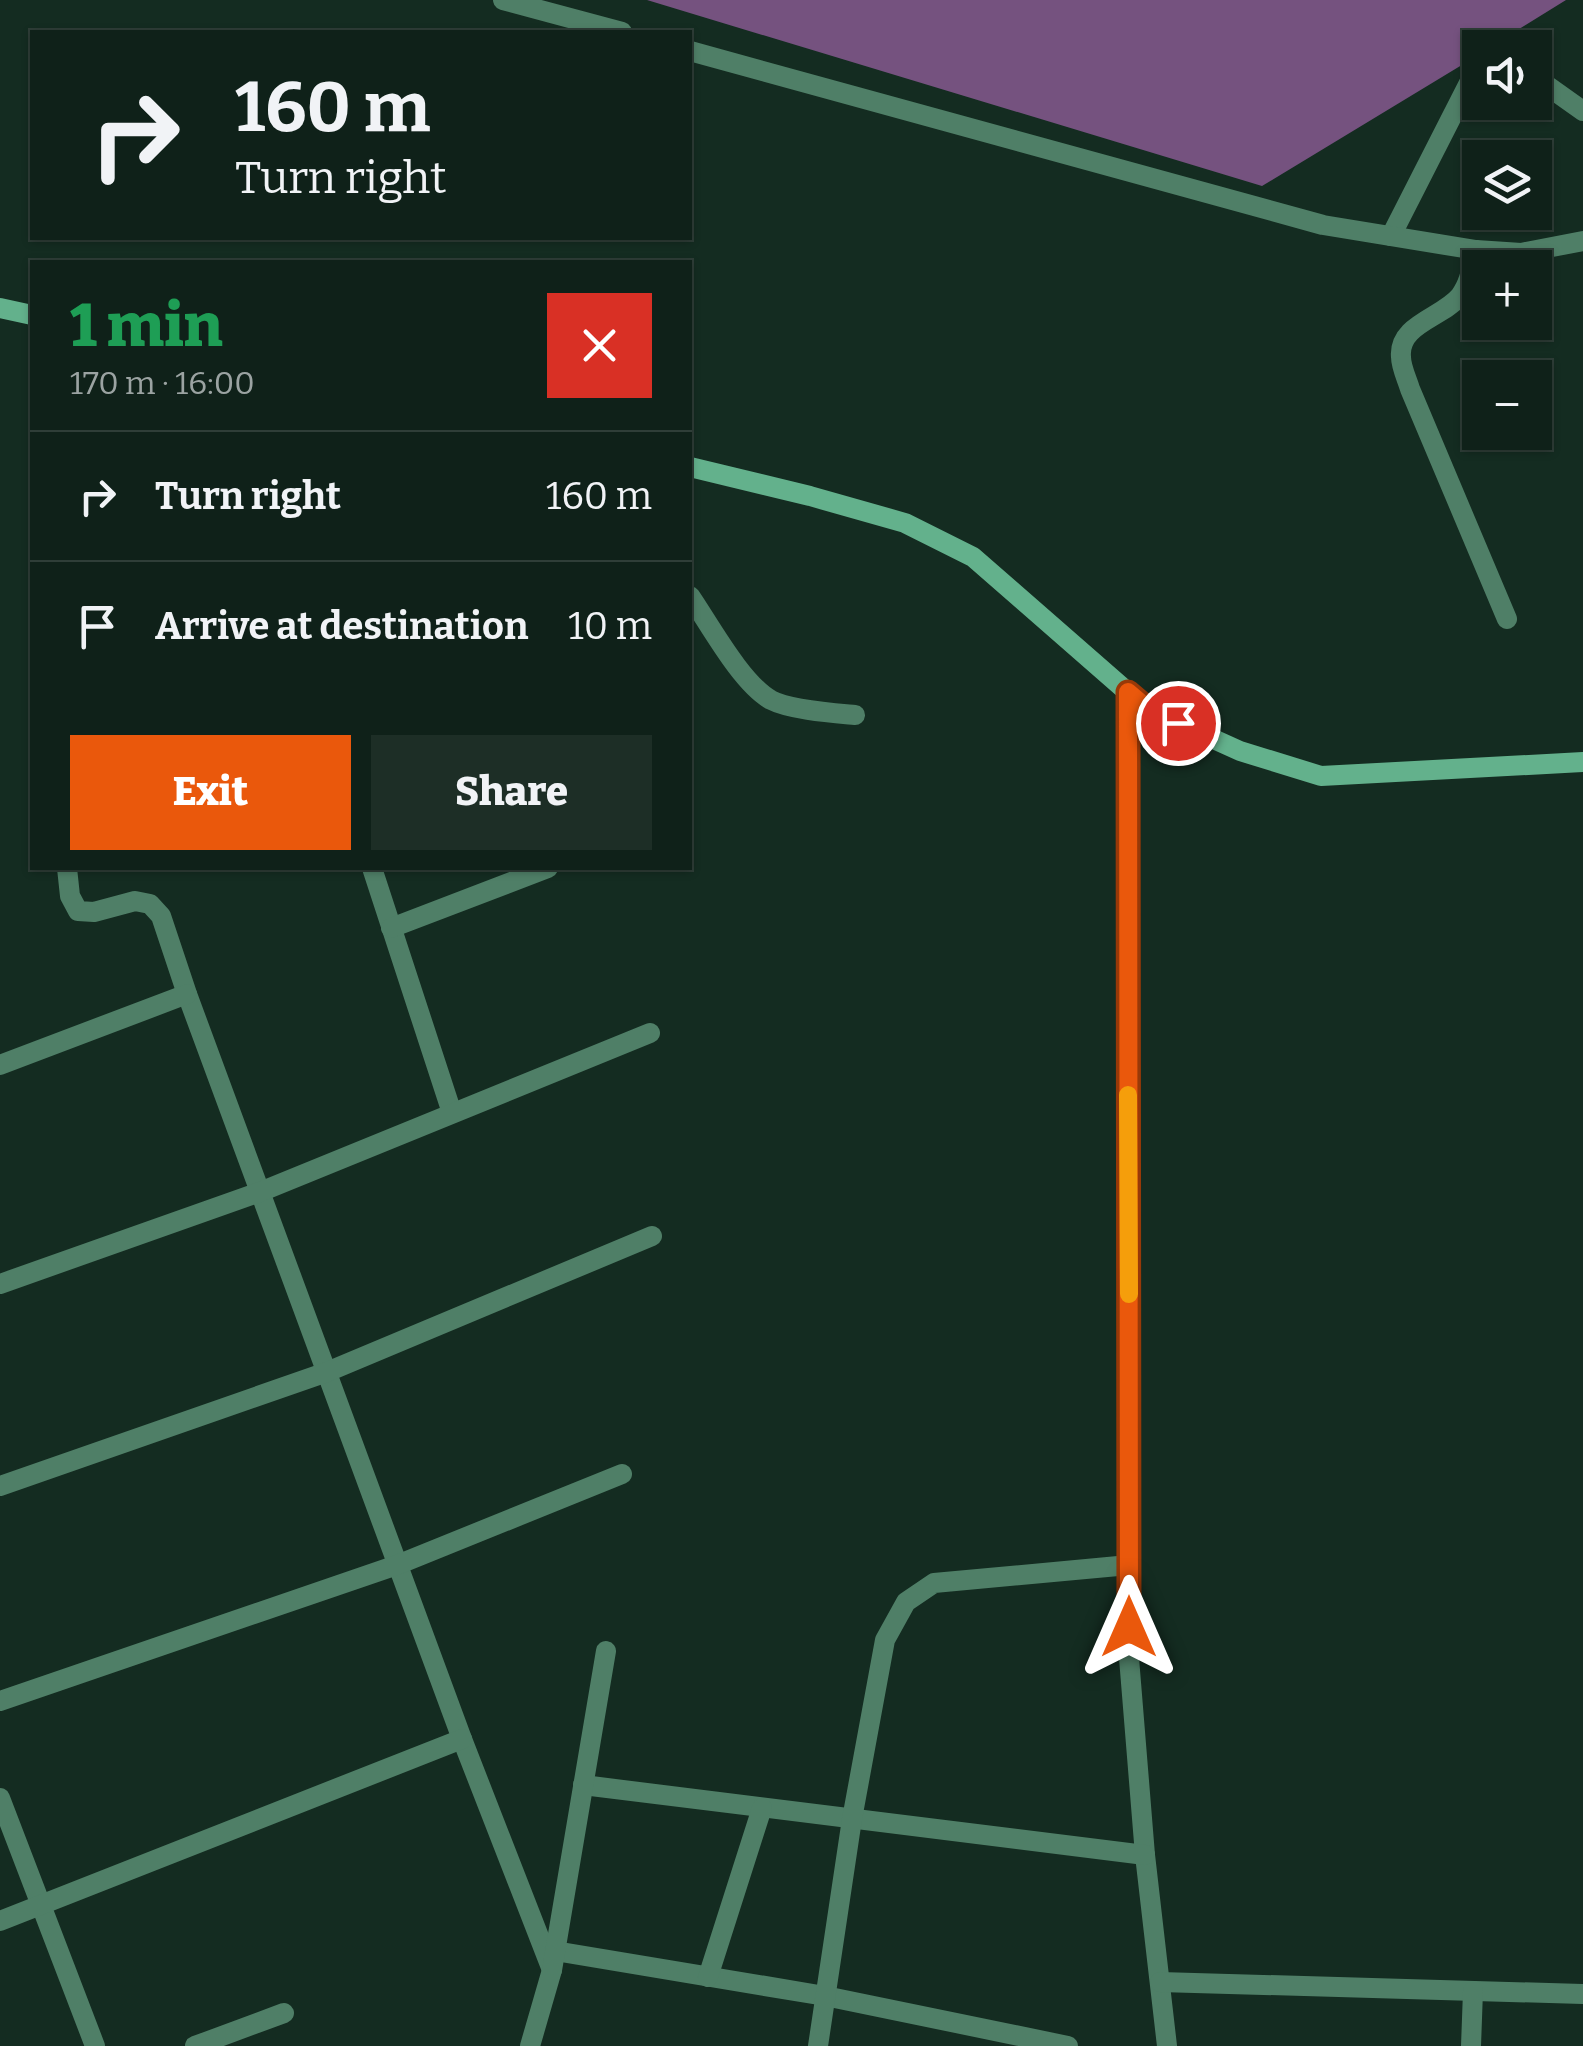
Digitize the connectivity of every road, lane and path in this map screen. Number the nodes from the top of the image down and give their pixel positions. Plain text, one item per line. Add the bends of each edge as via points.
1 (504, 0) edge
2 (615, 30) edge
3 (692, 52) edge
4 (1552, 89) edge
5 (1462, 97) edge
6 (1583, 111) edge
7 (1391, 236) junction
8 (1583, 241) edge
9 (1476, 250) edge
10 (1536, 250) edge
11 (1462, 293) edge
12 (0, 308) edge
13 (30, 315) edge
14 (692, 467) edge
15 (692, 599) edge
16 (1508, 619) dead end
17 (1128, 692) junction
18 (856, 716) dead end
19 (1583, 762) edge
20 (67, 870) edge
21 (373, 870) edge
22 (543, 870) edge
23 (392, 928) junction
24 (187, 994) junction
25 (650, 1033) dead end
26 (0, 1064) edge
27 (452, 1113) junction
28 (260, 1192) junction
29 (652, 1236) dead end
30 (0, 1284) edge
31 (326, 1372) junction
32 (622, 1474) dead end
33 (0, 1486) edge
34 (398, 1565) junction
35 (1129, 1565) junction
36 (606, 1652) dead end
37 (0, 1701) edge
38 (462, 1739) junction
39 (583, 1786) junction
40 (0, 1798) edge
41 (762, 1808) junction
42 (852, 1819) junction
43 (1146, 1855) junction
44 (41, 1906) junction
45 (0, 1921) edge
46 (554, 1960) junction
47 (708, 1977) junction
48 (1160, 1982) junction
49 (1473, 1991) junction
50 (1583, 1994) edge
51 (825, 1996) junction
52 (284, 2013) dead end
53 (94, 2046) edge
54 (194, 2046) edge
55 (530, 2046) edge
56 (818, 2046) edge
57 (1068, 2046) edge
58 (1167, 2046) edge
59 (1470, 2046) edge

1 - 2 street
3 - 7 street via 1323,225
4 - 6 street
5 - 7 street
7 - 9 street
8 - 10 street
11 - 16 street via 1416,326 1402,342 1400,359
12 - 13 street
14 - 17 street via 906,523 973,557
15 - 18 street via 747,680 772,701
17 - 19 street via 1148,709 1240,751 1321,776
17 - 35 street
20 - 24 street via 78,910 150,904 161,916
21 - 23 street
22 - 23 street
23 - 27 street
24 - 26 street
24 - 28 street
25 - 27 street
27 - 28 street
28 - 30 street
28 - 31 street
29 - 31 street
31 - 33 street
31 - 34 street
32 - 34 street
34 - 37 street
34 - 38 street
35 - 42 street via 934,1583 906,1602 885,1640
35 - 43 street via 1129,1658
36 - 39 street
38 - 44 street
38 - 46 street
39 - 41 street
39 - 46 street
40 - 44 street
41 - 42 street
41 - 47 street
42 - 43 street
42 - 51 street
43 - 48 street
44 - 45 street
44 - 53 street
46 - 47 street
46 - 55 street
47 - 51 street
48 - 49 street
48 - 58 street
49 - 50 street
49 - 59 street
51 - 56 street
51 - 57 street
52 - 54 street

